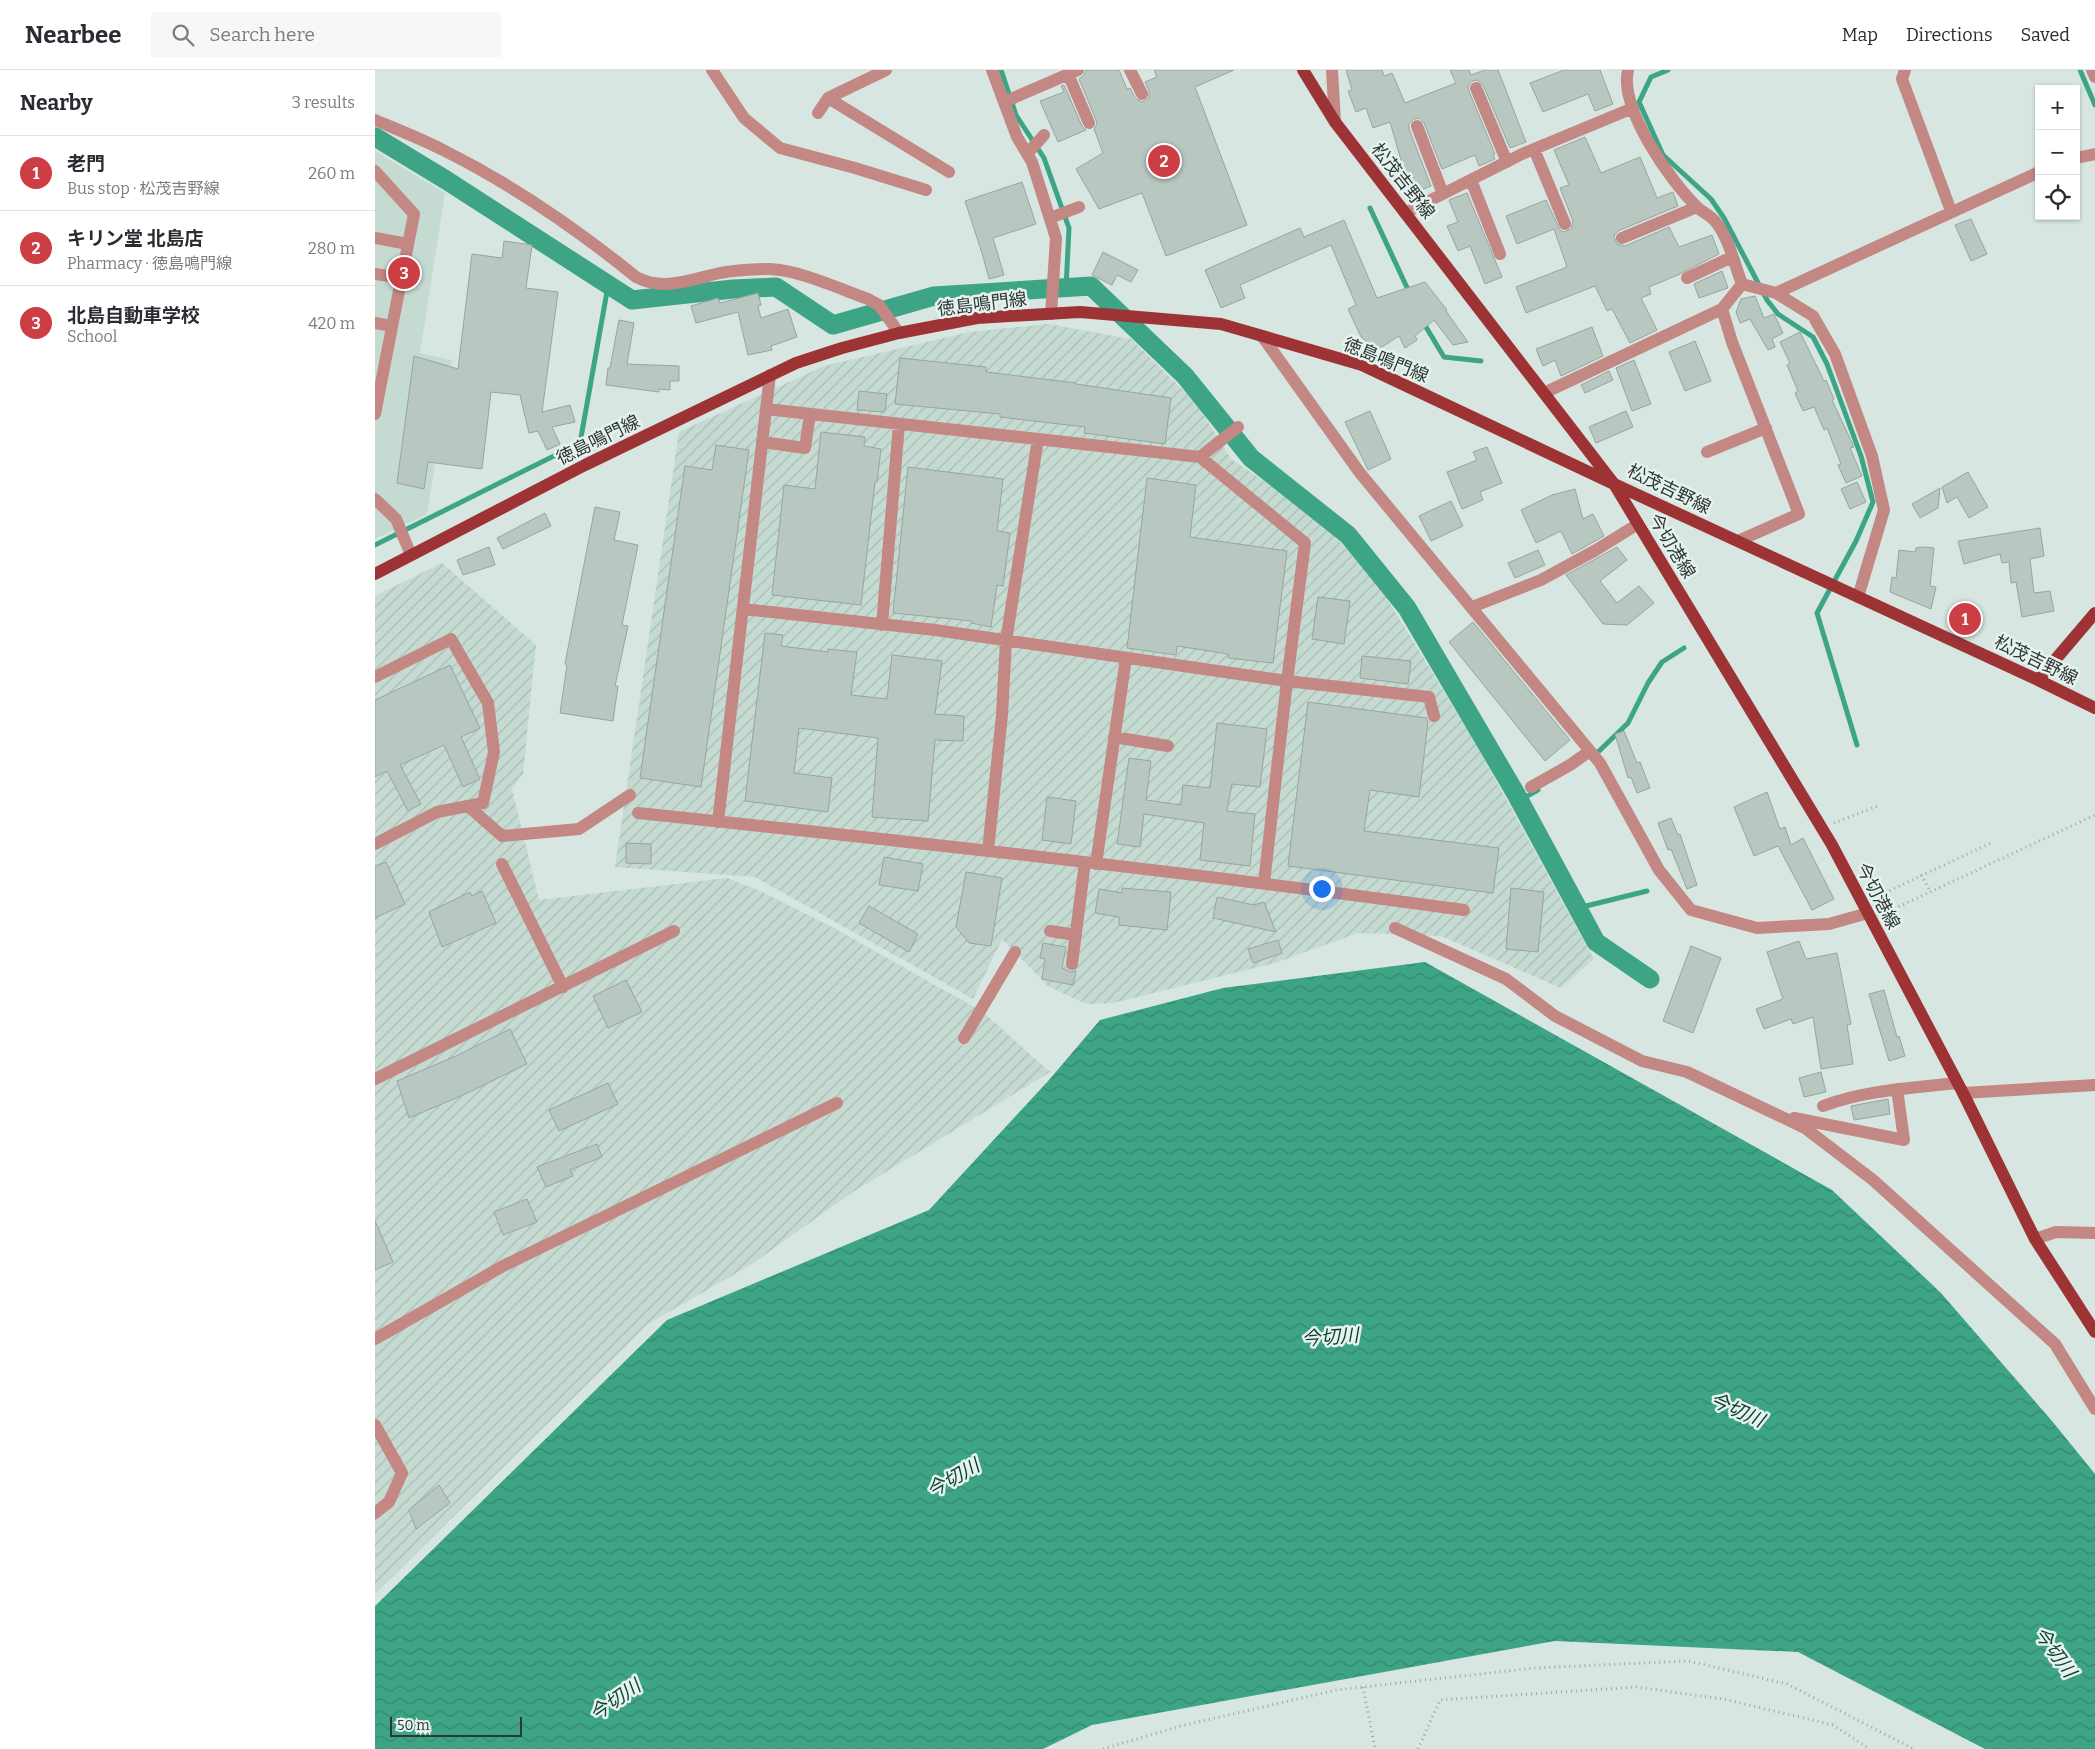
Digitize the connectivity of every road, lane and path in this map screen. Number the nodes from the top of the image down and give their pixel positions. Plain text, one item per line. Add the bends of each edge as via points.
1 (712, 70) edge
2 (886, 70) edge
3 (991, 70) edge
4 (1130, 70) edge
5 (1303, 70) edge
6 (1332, 70) edge
7 (1629, 70) edge
8 (1905, 70) edge
9 (2092, 70) edge
10 (1073, 72) edge
11 (2095, 77) edge
12 (1476, 88) dead end
13 (1141, 94) dead end
14 (828, 98) junction
15 (1004, 102) junction
16 (1633, 108) junction
17 (818, 113) dead end
18 (375, 120) edge
19 (1335, 122) junction
20 (1089, 123) dead end
21 (1417, 126) dead end
22 (1044, 135) dead end
23 (1533, 149) junction
24 (1027, 154) junction
25 (2095, 154) edge
26 (2080, 157) edge
27 (1507, 162) junction
28 (375, 171) edge
29 (949, 172) dead end
30 (2035, 174) edge
31 (1471, 180) junction
32 (926, 190) dead end
33 (1443, 194) junction
34 (1079, 207) dead end
35 (1697, 207) junction
36 (1951, 211) junction
37 (1405, 213) junction
38 (1050, 218) junction
39 (1565, 224) dead end
40 (375, 238) edge
41 (1622, 238) dead end
42 (408, 244) junction
43 (1500, 254) dead end
44 (1732, 257) junction
45 (375, 274) edge
46 (402, 278) junction
47 (1687, 278) dead end
48 (1742, 284) junction
49 (1776, 293) junction
50 (1722, 309) junction
51 (1051, 314) junction
52 (375, 323) edge
53 (392, 326) junction
54 (899, 333) junction
55 (1262, 336) junction
56 (769, 375) junction
57 (1544, 393) junction
58 (766, 409) junction
59 (375, 414) edge
60 (810, 414) junction
61 (899, 424) junction
62 (1238, 427) dead end
63 (1766, 428) junction
64 (1038, 439) junction
65 (762, 442) junction
66 (1707, 452) dead end
67 (1200, 457) junction
68 (1615, 484) junction
69 (375, 499) edge
70 (1638, 524) junction
71 (1738, 542) junction
72 (411, 555) junction
73 (375, 574) edge
74 (1858, 597) junction
75 (1472, 607) junction
76 (743, 609) junction
77 (2095, 613) edge
78 (882, 625) junction
79 (1006, 640) junction
80 (1126, 658) junction
81 (375, 677) edge
82 (2038, 680) junction
83 (1287, 681) junction
84 (2095, 708) edge
85 (1434, 716) dead end
86 (1114, 737) junction
87 (1168, 746) dead end
88 (1590, 751) junction
89 (1531, 787) dead end
90 (629, 795) dead end
91 (1880, 805) dead end
92 (468, 806) junction
93 (638, 814) dead end
94 (2095, 815) edge
95 (718, 822) junction
96 (1822, 828) junction
97 (1993, 842) dead end
98 (375, 844) edge
99 (988, 851) junction
100 (1091, 863) junction
101 (503, 864) dead end
102 (1921, 875) junction
103 (1264, 883) junction
104 (1931, 892) junction
105 (1464, 910) dead end
106 (1867, 912) junction
107 (1395, 928) dead end
108 (1050, 931) dead end
109 (674, 932) dead end
110 (1076, 935) junction
111 (1015, 952) dead end
112 (1072, 964) dead end
113 (563, 987) junction
114 (964, 1038) dead end
115 (375, 1079) edge
116 (2095, 1085) edge
117 (1960, 1088) junction
118 (1897, 1089) junction
119 (837, 1103) dead end
120 (1823, 1106) dead end
121 (1777, 1115) junction
122 (2095, 1233) edge
123 (2035, 1239) junction
124 (2095, 1332) edge
125 (375, 1339) edge
126 (2095, 1409) edge
127 (375, 1425) edge
128 (375, 1513) edge
129 (1363, 1686) junction
130 (1103, 1749) edge
131 (1375, 1749) edge
132 (1418, 1749) edge
133 (1870, 1749) edge
134 (1914, 1749) edge

1 - 32 street via 744,118 780,148
2 - 14 street
3 - 15 street
4 - 13 street
5 - 19 main road, 松茂吉野線
6 - 19 street
7 - 16 street via 1629,97
8 - 36 street via 1902,79
9 - 11 street
10 - 15 street
10 - 20 street
12 - 27 street
14 - 17 street
14 - 29 street
15 - 24 street
16 - 23 street
16 - 35 street via 1644,137
18 - 54 street via 445,151 514,189 645,282 667,285 749,269 791,272 879,305
19 - 37 main road, 松茂吉野線
21 - 33 street
22 - 24 street
23 - 27 street
23 - 39 street
24 - 38 street
25 - 26 street
27 - 31 street
28 - 42 street via 414,214
30 - 36 street
31 - 33 street
31 - 43 street
33 - 37 street
34 - 38 street
35 - 41 street
35 - 44 street via 1715,220
36 - 49 street
37 - 57 main road, 松茂吉野線
38 - 51 street via 1056,238
40 - 42 street
42 - 46 street
44 - 47 street
44 - 48 street
45 - 46 street
46 - 53 street
48 - 49 street
48 - 50 street
49 - 74 street via 1813,316 1835,354 1873,456 1884,510
50 - 57 street
50 - 63 street
51 - 54 main road, 徳島鳴門線 via 977,318
51 - 55 main road, 徳島鳴門線 via 1080,312 1221,324
52 - 53 street
53 - 59 street
54 - 56 main road, 徳島鳴門線 via 796,363
55 - 68 main road, 徳島鳴門線 via 1362,365
55 - 75 street via 1360,472
56 - 58 street
56 - 72 main road, 徳島鳴門線
57 - 68 main road, 松茂吉野線
58 - 60 street
58 - 65 street
60 - 61 street
60 - 65 street via 805,448
61 - 64 street
61 - 78 street
62 - 67 street
63 - 66 street
63 - 71 street via 1799,514
64 - 67 street
64 - 79 street
65 - 76 street
67 - 83 street via 1305,543
68 - 70 main road, 今切港線
68 - 71 main road, 松茂吉野線
69 - 72 street via 396,519
70 - 75 street via 1541,580
70 - 96 main road, 今切港線
71 - 74 main road, 松茂吉野線
72 - 73 main road, 徳島鳴門線
74 - 82 main road, 松茂吉野線
75 - 88 street
76 - 78 street
76 - 95 street
77 - 82 main road
78 - 79 street
79 - 80 street
79 - 99 street
80 - 83 street
80 - 86 street
81 - 92 street via 451,639 488,702 494,752 483,803
82 - 84 main road, 松茂吉野線
83 - 85 street via 1429,697
83 - 103 street
86 - 87 street
86 - 100 street
88 - 89 street
88 - 106 street via 1600,763 1659,870 1691,910 1757,928 1829,924
90 - 92 street via 579,829 502,836
91 - 96 path
92 - 98 street via 437,812
93 - 95 street
94 - 104 path
95 - 99 street
96 - 106 main road, 今切港線
97 - 102 path
99 - 100 street
100 - 103 street
100 - 110 street
101 - 113 street
102 - 104 path
102 - 106 path
103 - 105 street
104 - 106 path
106 - 117 main road, 今切港線
107 - 121 street via 1506,979 1555,1016 1642,1061 1687,1072
108 - 110 street
109 - 113 street
110 - 112 street
111 - 114 street
113 - 115 street
116 - 117 street
117 - 118 street
117 - 123 main road, 今切港線
118 - 120 street via 1845,1098
118 - 121 street via 1905,1145
119 - 125 street via 503,1266
121 - 126 street via 1805,1128 1873,1180 2055,1344
122 - 123 street via 2056,1232
123 - 124 main road, 今切港線
127 - 128 street via 402,1473 389,1502
129 - 130 path via 1255,1708
129 - 131 path
129 - 134 path via 1534,1668 1688,1661 1787,1684
132 - 133 path via 1440,1700 1636,1687 1723,1699 1833,1726

